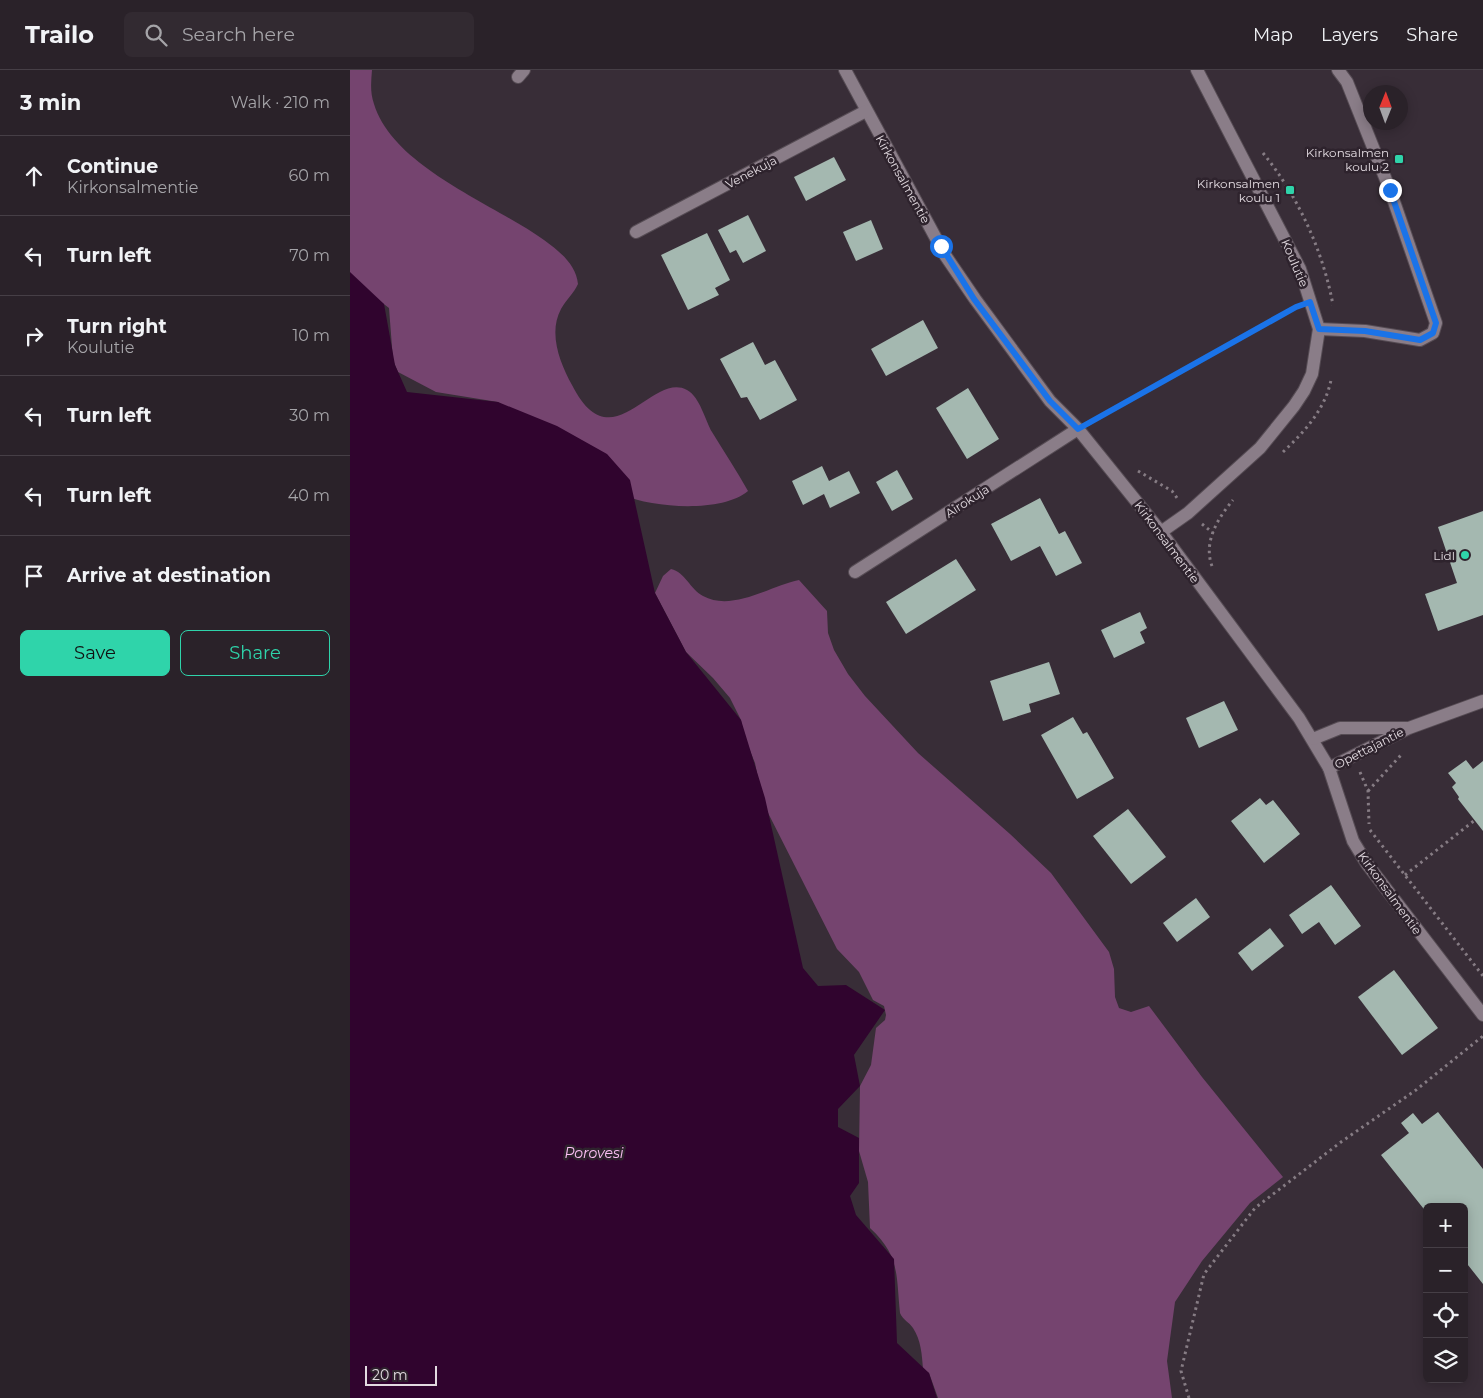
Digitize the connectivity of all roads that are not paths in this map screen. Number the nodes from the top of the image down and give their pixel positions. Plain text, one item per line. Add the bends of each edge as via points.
1 (844, 70) edge
2 (1197, 70) edge
3 (1338, 70) edge
4 (866, 111) junction
5 (636, 232) dead end
6 (1319, 329) junction
7 (1078, 429) junction
8 (1160, 532) junction
9 (855, 572) dead end
10 (1483, 701) edge
11 (1409, 728) junction
12 (1313, 740) junction
13 (1329, 768) junction
14 (1483, 1015) edge

1 - 4 street, Kirkonsalmentie
2 - 6 street, Koulutie via 1300,268
3 - 6 street via 1347,82 1382,172 1436,323 1433,333 1420,340 1336,328
4 - 5 street, Venekuja
4 - 7 street, Kirkonsalmentie via 945,255 974,299 1050,401
6 - 8 street, Koulutie via 1312,374 1294,406 1260,448 1188,513
7 - 8 street, Kirkonsalmentie
7 - 9 street, Airokuja
8 - 12 street, Kirkonsalmentie
10 - 11 street, Opettajantie
11 - 12 street, Opettajantie via 1340,728
11 - 13 street, Opettajantie
12 - 13 street, Kirkonsalmentie
13 - 14 street, Kirkonsalmentie via 1353,841 1367,864

